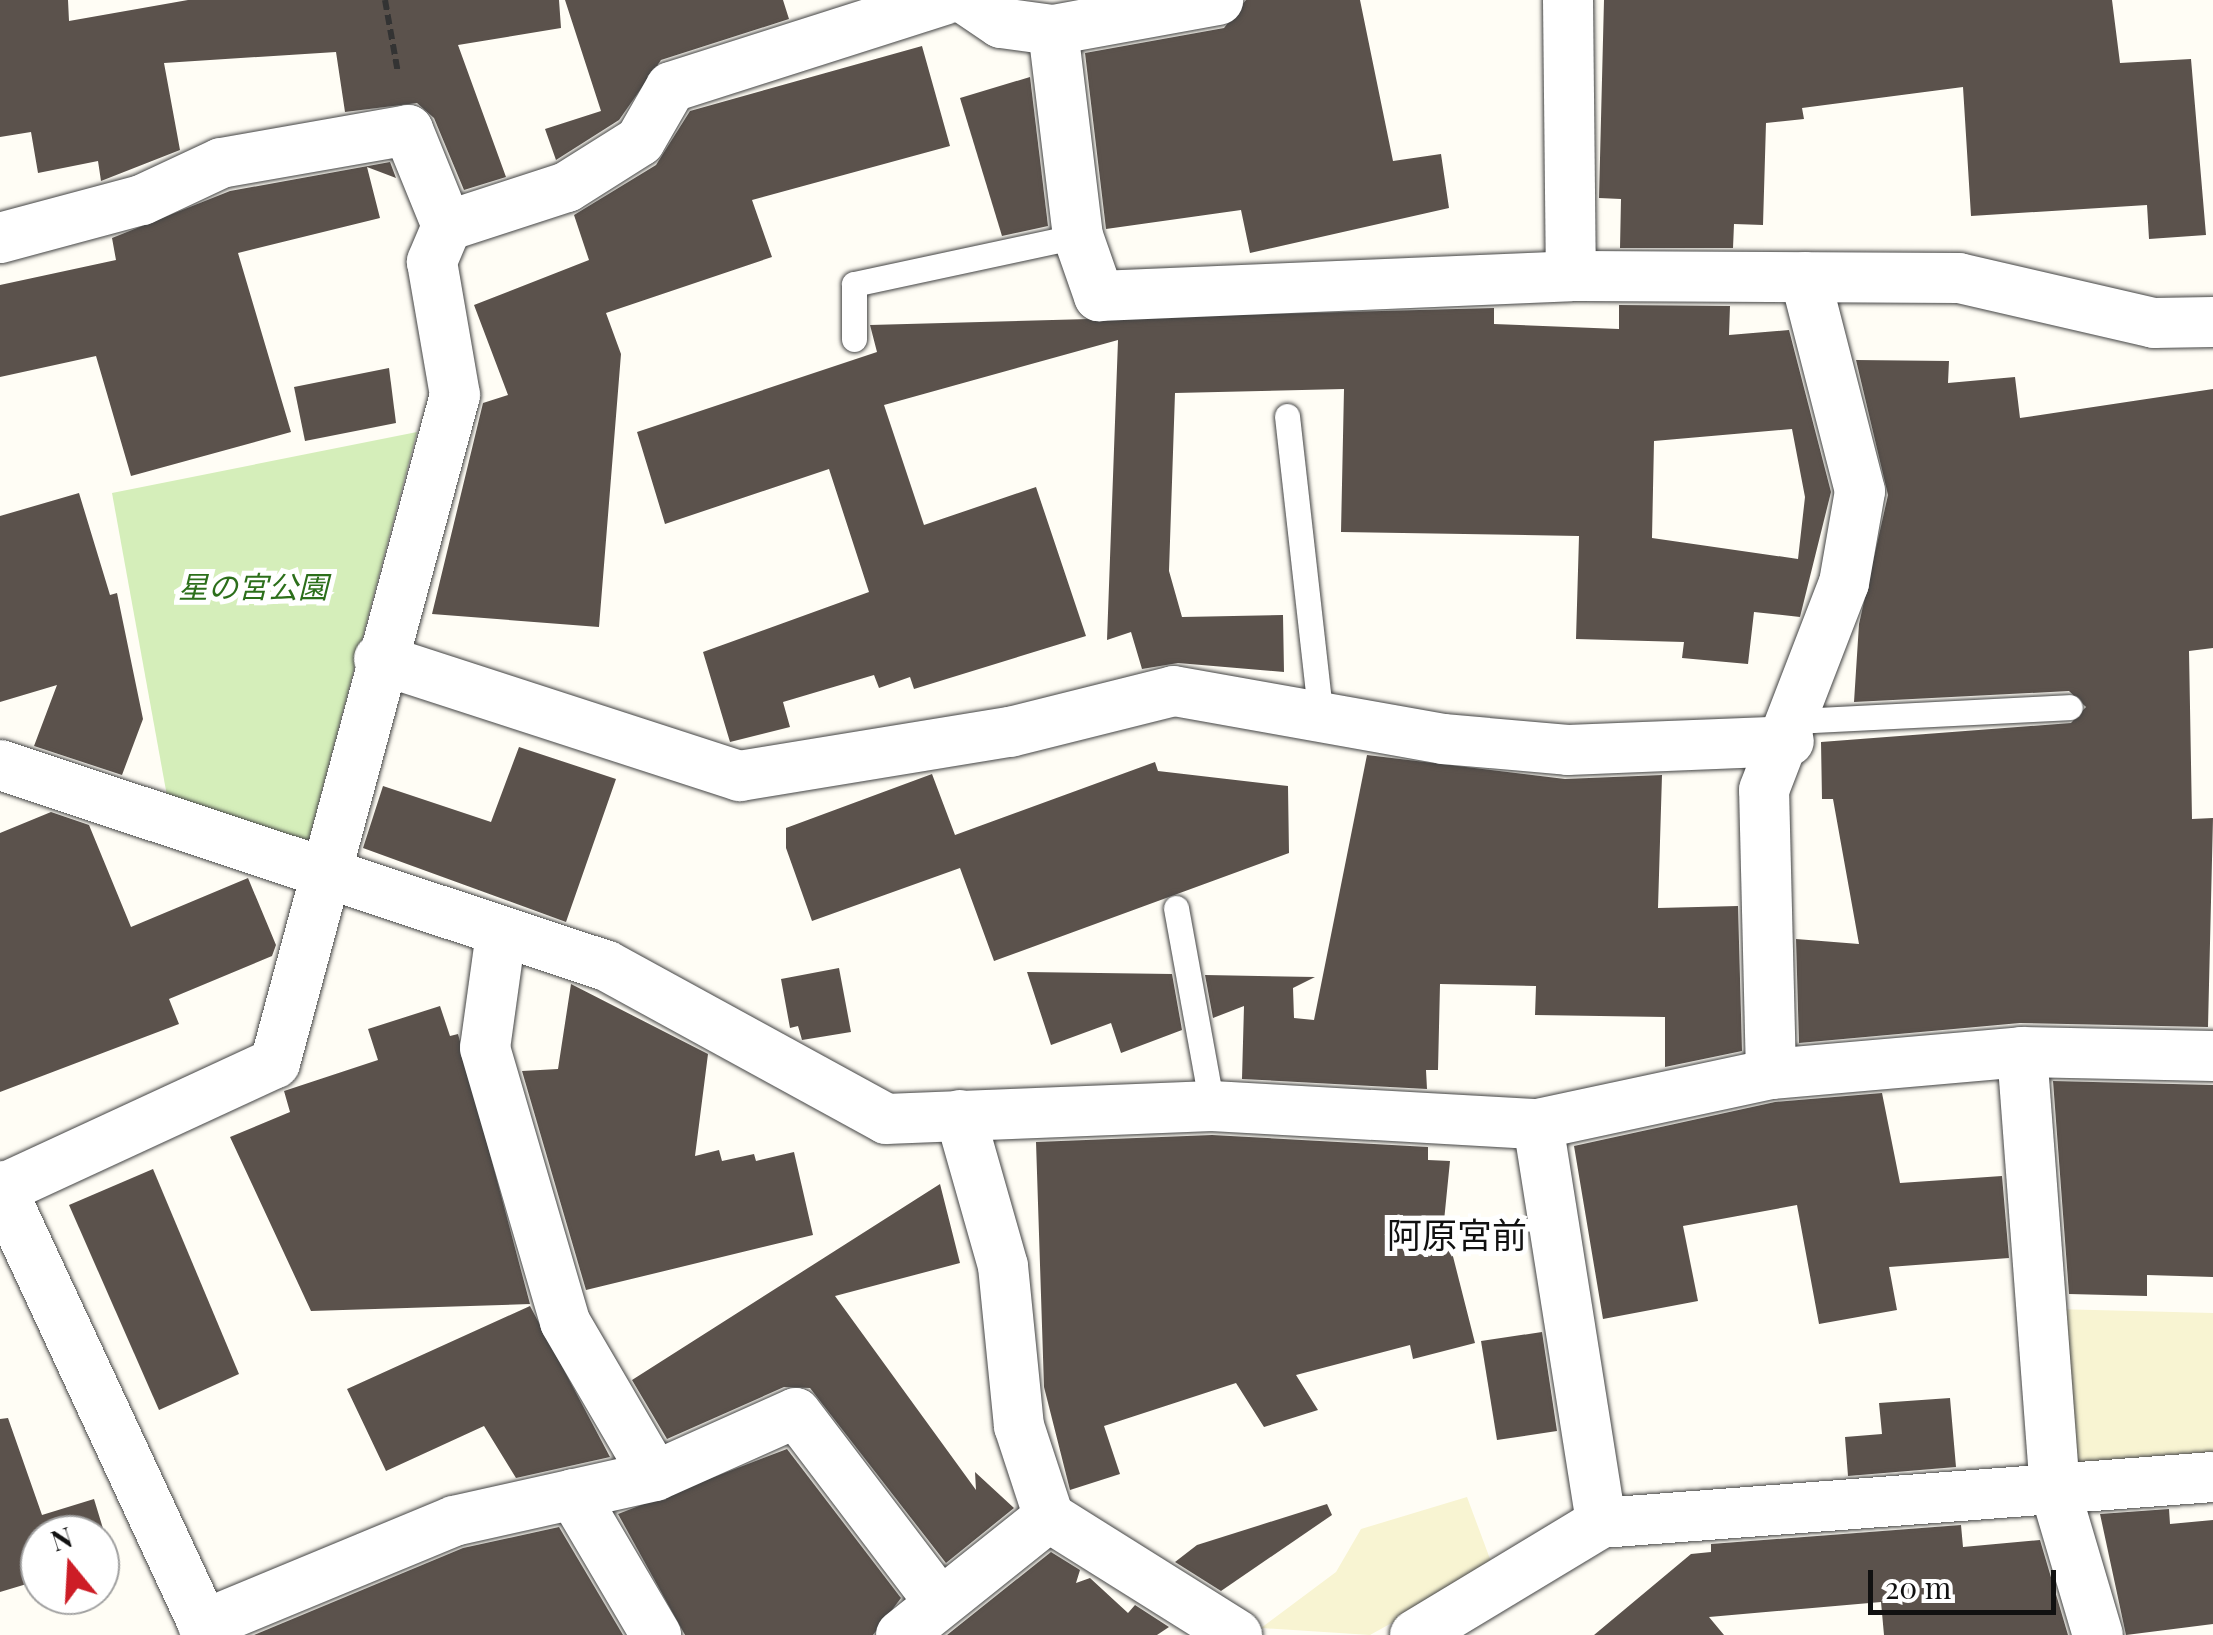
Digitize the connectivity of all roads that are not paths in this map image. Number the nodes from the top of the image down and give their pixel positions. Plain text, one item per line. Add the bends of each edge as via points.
1 (944, 0) edge
2 (967, 0) edge
3 (1218, 0) edge
4 (1568, 0) edge
5 (1053, 30) junction
6 (446, 226) junction
7 (1078, 236) junction
8 (0, 238) edge
9 (1572, 276) junction
10 (1806, 278) junction
11 (2213, 322) edge
12 (854, 339) dead end
13 (1287, 416) dead end
14 (378, 658) junction
15 (2070, 707) dead end
16 (1321, 718) junction
17 (1793, 731) junction
18 (0, 765) edge
19 (324, 876) junction
20 (1176, 908) dead end
21 (501, 933) junction
22 (2022, 1052) junction
23 (2213, 1056) edge
24 (1771, 1074) junction
25 (1212, 1106) junction
26 (960, 1115) junction
27 (1538, 1124) junction
28 (1, 1188) edge
29 (655, 1476) junction
30 (2213, 1477) edge
31 (2055, 1490) junction
32 (573, 1494) junction
33 (1049, 1516) junction
34 (1601, 1523) junction
35 (938, 1600) junction
36 (205, 1630) edge
37 (656, 1635) edge
38 (901, 1635) edge
39 (1237, 1635) edge
40 (1415, 1635) edge
41 (2098, 1635) edge

1 - 6 street via 671,86 640,141 567,187
2 - 5 street via 1001,23
3 - 5 street
4 - 9 street
5 - 7 street
6 - 8 street via 408,130 221,163 142,200
6 - 14 street via 432,262 455,395
7 - 9 street via 1099,296
7 - 12 lane via 854,284
9 - 10 street
10 - 11 street via 1959,278 2154,323
10 - 17 street via 1860,491 1844,583
13 - 16 lane
14 - 16 street via 740,776 1010,732 1174,691
14 - 19 street
15 - 17 lane
16 - 17 street via 1568,750
17 - 24 street via 1764,790
18 - 19 street
19 - 21 street
19 - 28 street via 275,1063
20 - 25 lane
21 - 26 street via 607,966 886,1118
21 - 29 street via 485,1048 564,1322
22 - 23 street
22 - 24 street
22 - 31 street
24 - 27 street
25 - 26 street
25 - 27 street
26 - 33 street via 1003,1266 1020,1426
27 - 34 street
28 - 36 street
29 - 32 street
29 - 35 street via 796,1413
30 - 31 street
31 - 34 street
31 - 41 street
32 - 36 street via 454,1520
32 - 37 street
33 - 35 street
33 - 39 street
34 - 40 street
35 - 38 street

